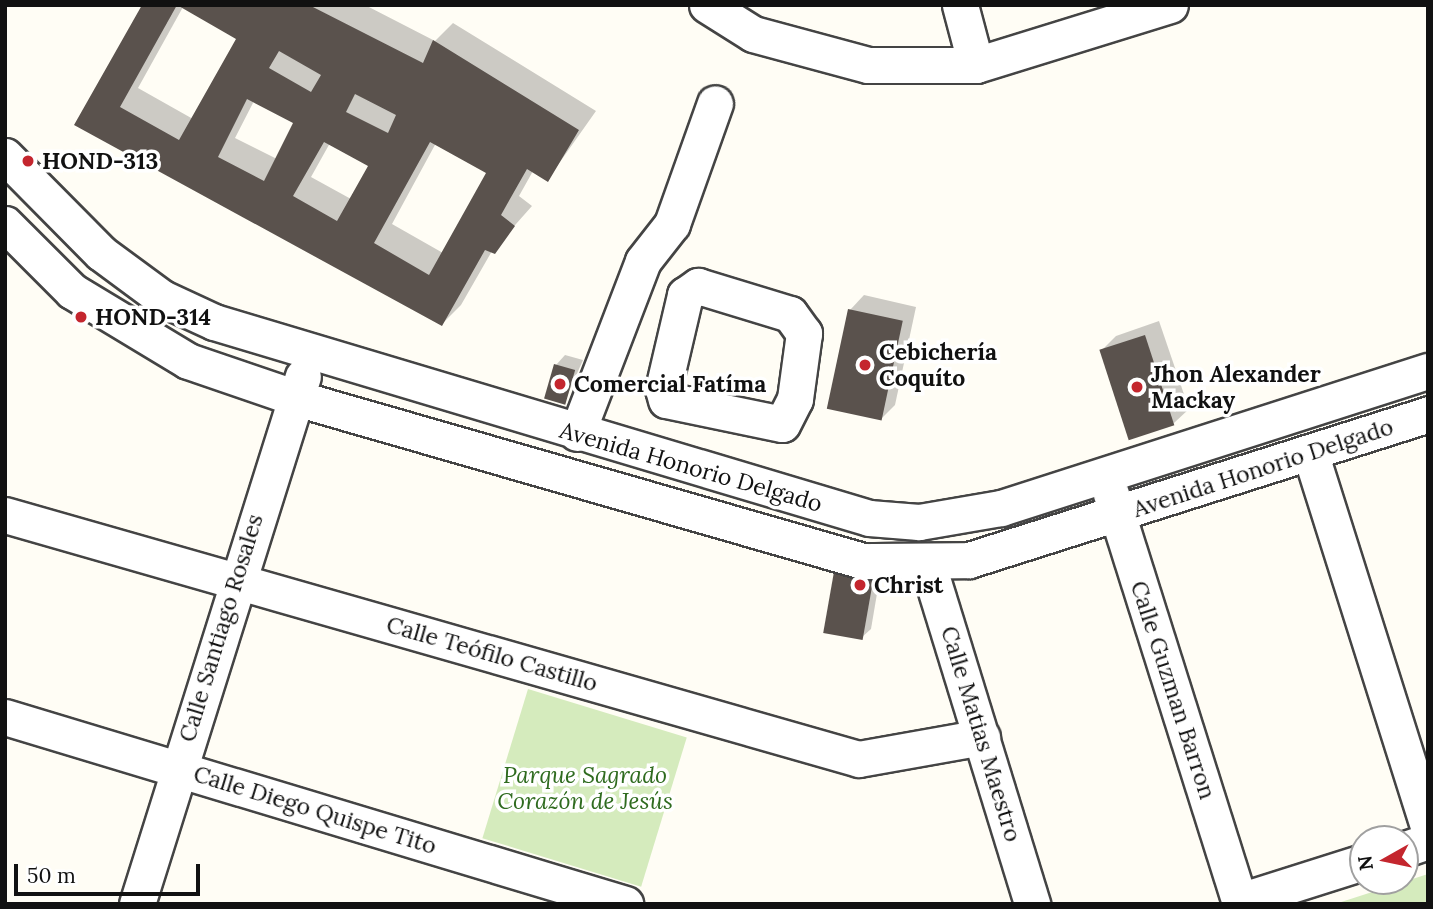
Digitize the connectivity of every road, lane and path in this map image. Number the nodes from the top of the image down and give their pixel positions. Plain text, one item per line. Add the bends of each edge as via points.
1 (707, 5) edge
2 (960, 5) edge
3 (1170, 5) edge
4 (976, 65) junction
5 (715, 103) dead end
6 (5, 156) edge
7 (5, 224) edge
8 (310, 354) junction
9 (1428, 371) edge
10 (296, 398) junction
11 (1428, 414) edge
12 (742, 421) junction
13 (577, 433) junction
14 (1310, 453) junction
15 (721, 476) junction
16 (1105, 477) junction
17 (5, 514) edge
18 (1117, 515) junction
19 (928, 565) junction
20 (235, 580) junction
21 (5, 717) edge
22 (982, 737) junction
23 (177, 769) junction
24 (1428, 827) edge
25 (1349, 867) edge
26 (1240, 903) edge
27 (137, 904) edge
28 (625, 904) edge
29 (1032, 904) edge

1 - 4 street via 753,34 868,65
2 - 4 street
3 - 4 street
5 - 13 street via 672,224 643,261
6 - 8 street, Avenida Honorio Delgado via 100,253 162,298
7 - 10 street, Avenida Honorio Delgado via 72,291 127,330 188,361
8 - 10 street, Calle Santiago Rosales
8 - 13 street, Avenida Honorio Delgado
9 - 16 street, Avenida Honorio Delgado
10 - 19 street, Avenida Honorio Delgado via 863,561
10 - 20 street, Calle Santiago Rosales
11 - 14 street, Avenida Honorio Delgado
12 - 12 street via 782,424 795,399 804,333 790,314 698,286 685,295 663,389 666,400
12 - 15 street
13 - 15 street, Avenida Honorio Delgado
14 - 18 street, Avenida Honorio Delgado
14 - 24 street
15 - 16 street, Avenida Honorio Delgado via 869,518 919,522 962,517
16 - 18 street, Calle Guzman Barron
17 - 20 street, Calle Teófilo Castillo
18 - 19 street, Avenida Honorio Delgado via 969,561
18 - 26 street, Calle Guzman Barron
19 - 22 street, Calle Matias Maestro
20 - 22 street, Calle Teófilo Castillo via 859,759
20 - 23 street, Calle Santiago Rosales
21 - 23 street, Calle Diego Quispe Tito
22 - 29 street, Calle Matias Maestro
23 - 27 street, Calle Santiago Rosales
23 - 28 street, Calle Diego Quispe Tito
25 - 26 street

